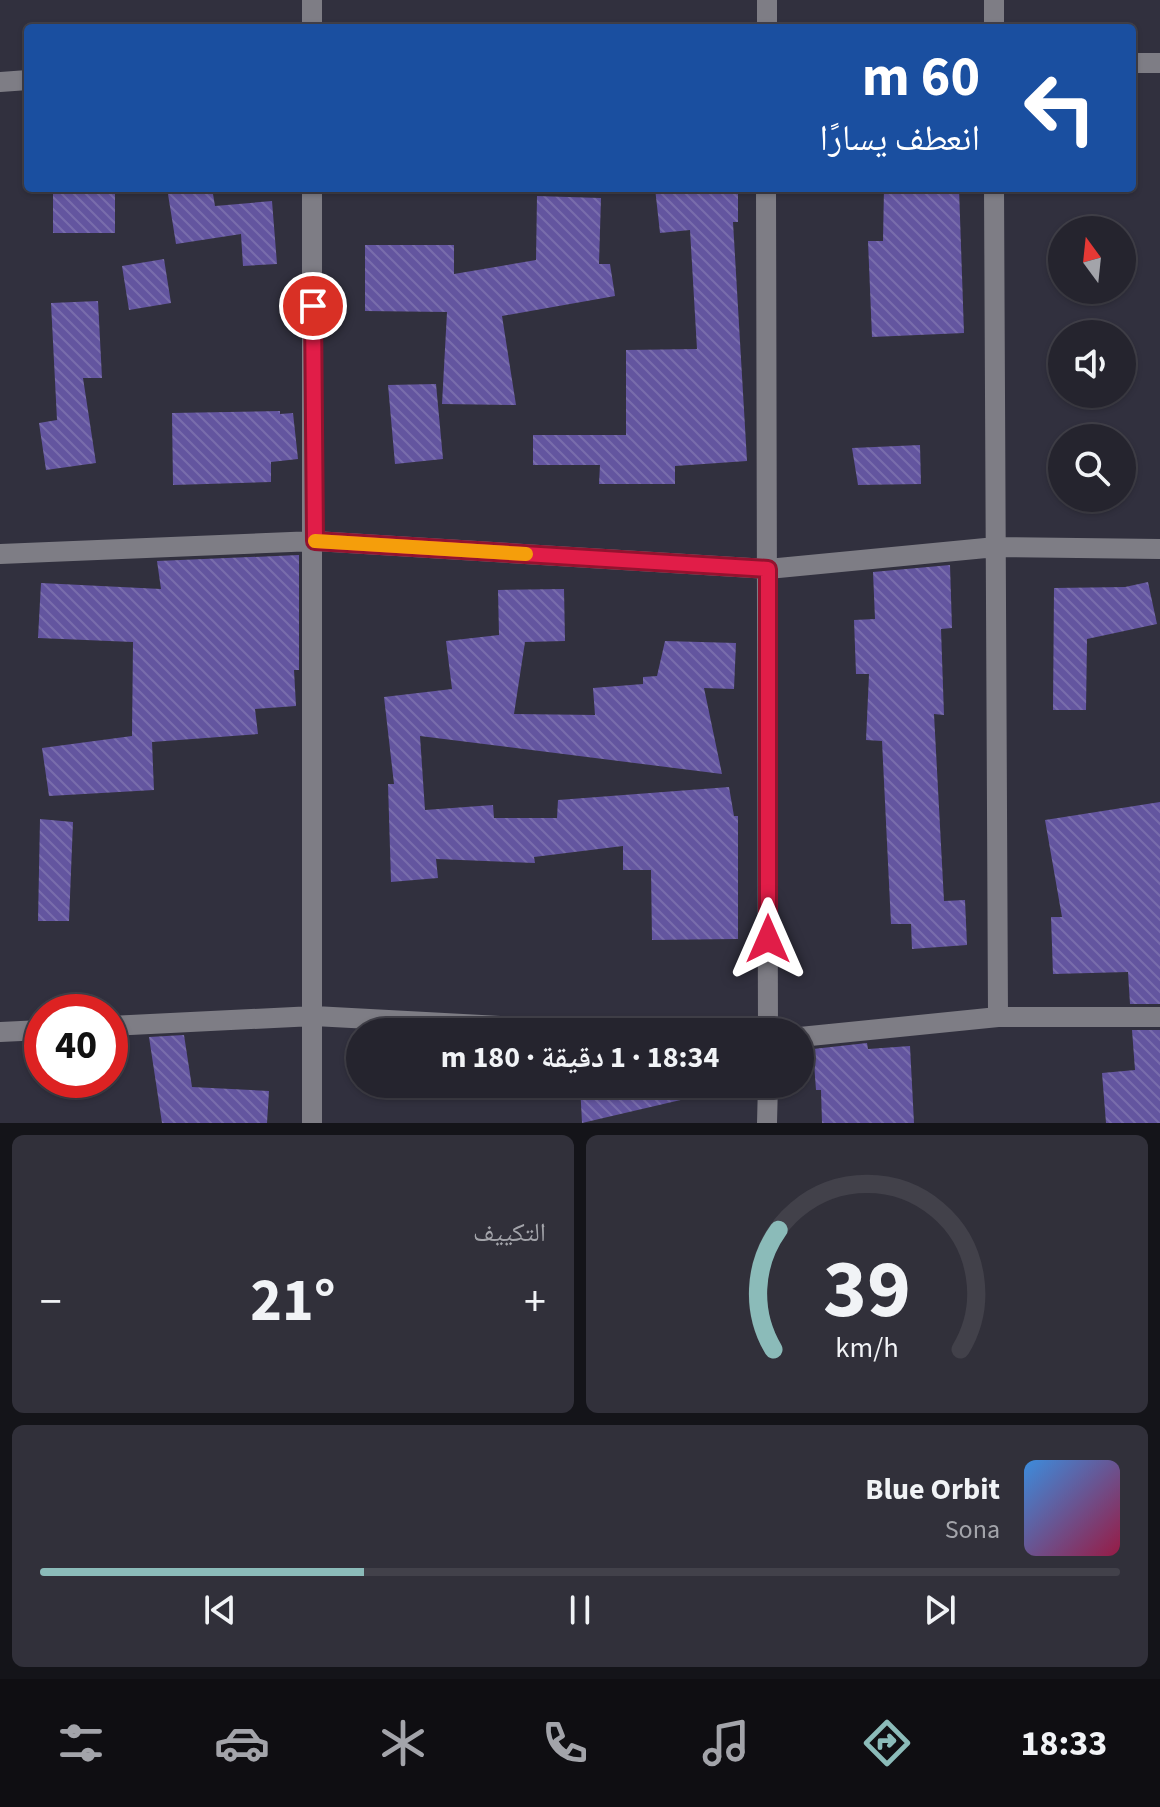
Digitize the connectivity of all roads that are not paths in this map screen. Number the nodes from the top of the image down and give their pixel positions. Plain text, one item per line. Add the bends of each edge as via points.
1 (312, 0) edge
2 (767, 0) edge
3 (994, 0) edge
4 (312, 24) edge
5 (767, 24) edge
6 (994, 24) edge
7 (1136, 63) edge
8 (1160, 63) edge
9 (24, 80) edge
10 (0, 82) edge
11 (312, 192) edge
12 (766, 192) edge
13 (994, 192) edge
14 (315, 541) junction
15 (996, 547) junction
16 (1160, 549) edge
17 (0, 554) edge
18 (768, 569) junction
19 (314, 1016) junction
20 (998, 1017) junction
21 (1160, 1017) edge
22 (351, 1018) edge
23 (768, 1018) edge
24 (128, 1025) edge
25 (24, 1031) edge
26 (0, 1032) edge
27 (814, 1036) edge
28 (768, 1098) edge
29 (312, 1123) edge
30 (767, 1123) edge

1 - 4 street
2 - 5 street
3 - 6 street
7 - 8 street
9 - 10 street
11 - 14 street
12 - 18 street
13 - 15 street
14 - 17 street
14 - 18 street
14 - 19 street
15 - 16 street
15 - 18 street
15 - 20 street
18 - 23 street
19 - 22 street
19 - 24 street
19 - 29 street
20 - 21 street
20 - 27 street
25 - 26 street
28 - 30 street

